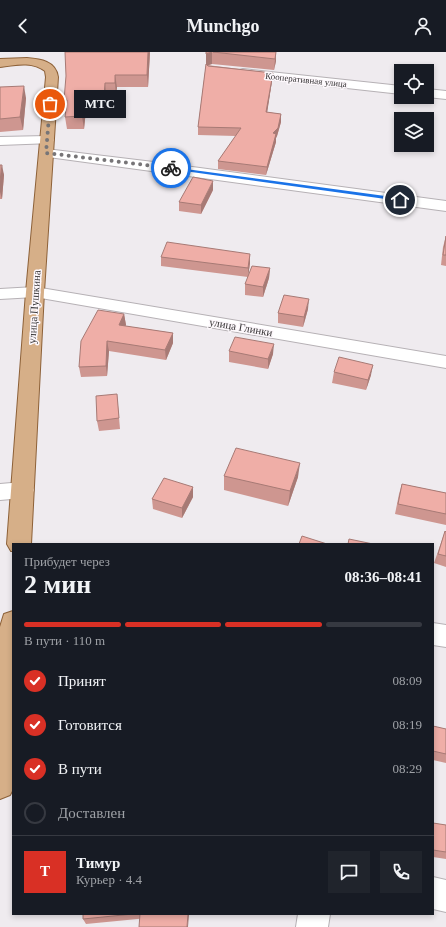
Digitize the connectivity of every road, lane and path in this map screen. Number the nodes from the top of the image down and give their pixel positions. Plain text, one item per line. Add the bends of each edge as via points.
1 (0, 63) edge
2 (228, 71) edge
3 (394, 89) edge
4 (434, 94) edge
5 (446, 95) edge
6 (0, 141) edge
7 (47, 146) junction
8 (446, 206) edge
9 (35, 292) junction
10 (0, 294) edge
11 (446, 362) edge
12 (23, 490) junction
13 (0, 492) edge
14 (22, 543) edge
15 (434, 634) edge
16 (12, 635) edge
17 (446, 636) edge
18 (0, 785) edge
19 (434, 892) edge
20 (446, 896) edge
21 (314, 915) edge
22 (312, 927) edge

1 - 7 main road, улица Пушкина via 42,63 51,70
2 - 3 street, Кооперативная улица
4 - 5 street
6 - 7 street
7 - 8 street via 162,167
7 - 9 main road, улица Пушкина
9 - 10 street, улица Глинки
9 - 11 street, улица Глинки
9 - 12 main road, улица Пушкина
12 - 13 street
12 - 14 main road, улица Пушкина
15 - 17 street
16 - 18 main road
19 - 20 street
21 - 22 street

